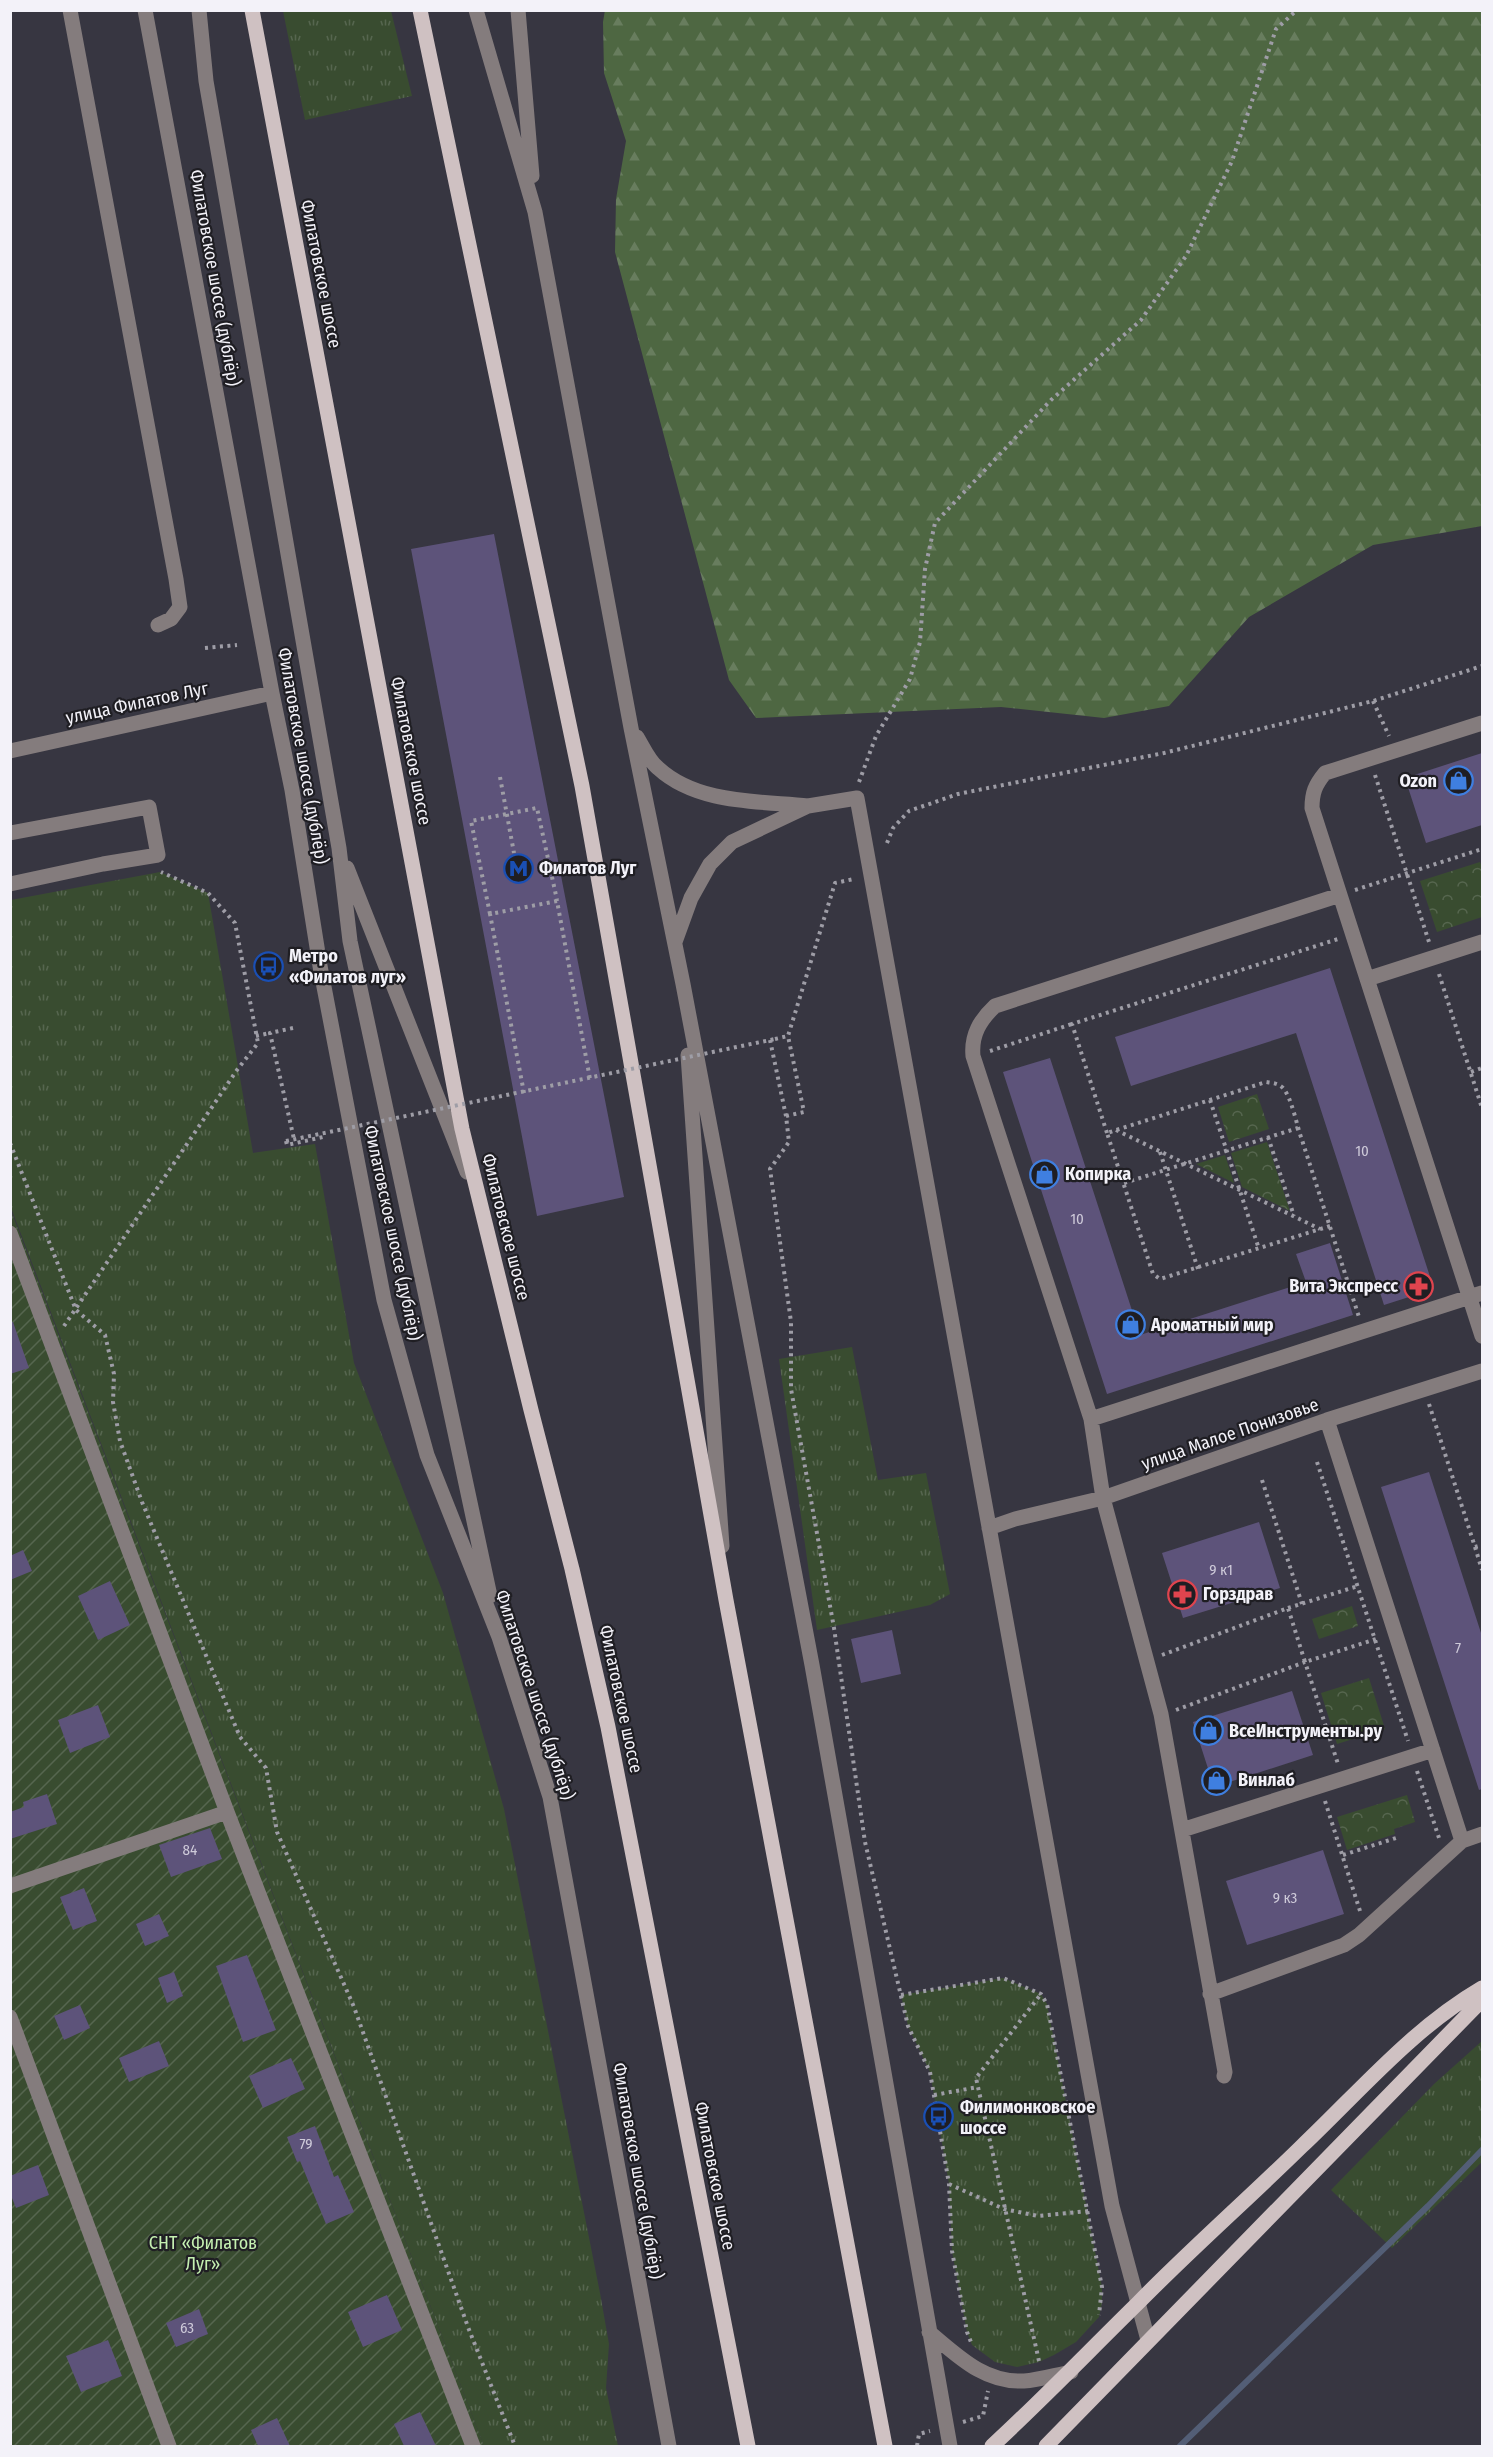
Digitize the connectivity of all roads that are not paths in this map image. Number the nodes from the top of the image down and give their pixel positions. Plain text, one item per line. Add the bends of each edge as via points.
1 (70, 10) edge
2 (145, 10) edge
3 (199, 10) edge
4 (252, 10) edge
5 (420, 10) edge
6 (476, 10) edge
7 (518, 10) edge
8 (535, 212) junction
9 (158, 625) dead end
10 (272, 693) junction
11 (1482, 723) edge
12 (632, 728) junction
13 (10, 751) edge
14 (808, 806) junction
15 (10, 832) edge
16 (339, 848) junction
17 (10, 884) edge
18 (1340, 895) junction
19 (675, 942) junction
20 (1482, 942) edge
21 (1367, 979) junction
22 (683, 984) junction
23 (480, 1205) junction
24 (10, 1233) edge
25 (1476, 1295) edge
26 (1482, 1336) edge
27 (1482, 1371) edge
28 (1091, 1419) junction
29 (1327, 1420) junction
30 (1103, 1498) junction
31 (989, 1528) junction
32 (726, 1599) junction
33 (499, 1638) junction
34 (1433, 1750) junction
35 (227, 1812) junction
36 (1182, 1830) junction
37 (1482, 1834) edge
38 (1462, 1841) junction
39 (10, 1886) edge
40 (1482, 1988) edge
41 (1210, 1994) junction
42 (1482, 2000) edge
43 (10, 2017) edge
44 (1224, 2076) dead end
45 (1138, 2302) junction
46 (929, 2332) junction
47 (1148, 2340) junction
48 (1071, 2372) junction
49 (169, 2446) edge
50 (472, 2446) edge
51 (669, 2446) edge
52 (748, 2446) edge
53 (885, 2446) edge
54 (950, 2446) edge
55 (992, 2446) edge
56 (1046, 2446) edge

1 - 9 street via 176,579 180,607 171,619
2 - 10 street, Филатовское шоссе (дублёр)
3 - 16 street via 206,81
4 - 23 main road, Филатовское шоссе via 460,1118
5 - 32 main road via 582,786
6 - 8 street
7 - 8 street
8 - 12 street
10 - 13 street, улица Филатов Луг
10 - 33 street, Филатовское шоссе (дублёр) via 384,1300 427,1455
11 - 18 street via 1325,773 1317,782 1312,792 1312,808
12 - 14 street via 657,768 682,784 716,797
12 - 19 street
14 - 19 street via 732,842 710,864 691,898
14 - 31 street via 857,798
15 - 17 street via 149,807 158,855
16 - 23 street
16 - 33 street via 350,940
18 - 21 street
18 - 28 street via 995,1006 977,1027 974,1056
19 - 22 street
20 - 21 street
21 - 25 street
22 - 32 street
22 - 46 street via 812,1665
23 - 52 main road, Филатовское шоссе via 608,1727
24 - 35 street
25 - 26 street
25 - 28 street
27 - 29 street, улица Малое Понизовье
28 - 30 street
29 - 30 street, улица Малое Понизовье
29 - 34 street
30 - 31 street, улица Малое Понизовье
30 - 36 street via 1162,1715
31 - 45 street via 1112,2206
32 - 53 main road
33 - 51 street, Филатовское шоссе (дублёр) via 550,1797
34 - 36 street
34 - 38 street
35 - 39 street
35 - 50 street
36 - 41 street
37 - 38 street
38 - 41 street via 1344,1945
40 - 45 main road via 1432,2022 1384,2064
41 - 44 street
42 - 47 main road
43 - 49 street
45 - 47 street
45 - 48 main road
46 - 48 street via 973,2368 993,2377 1025,2380
46 - 54 street
47 - 56 main road
48 - 55 main road

